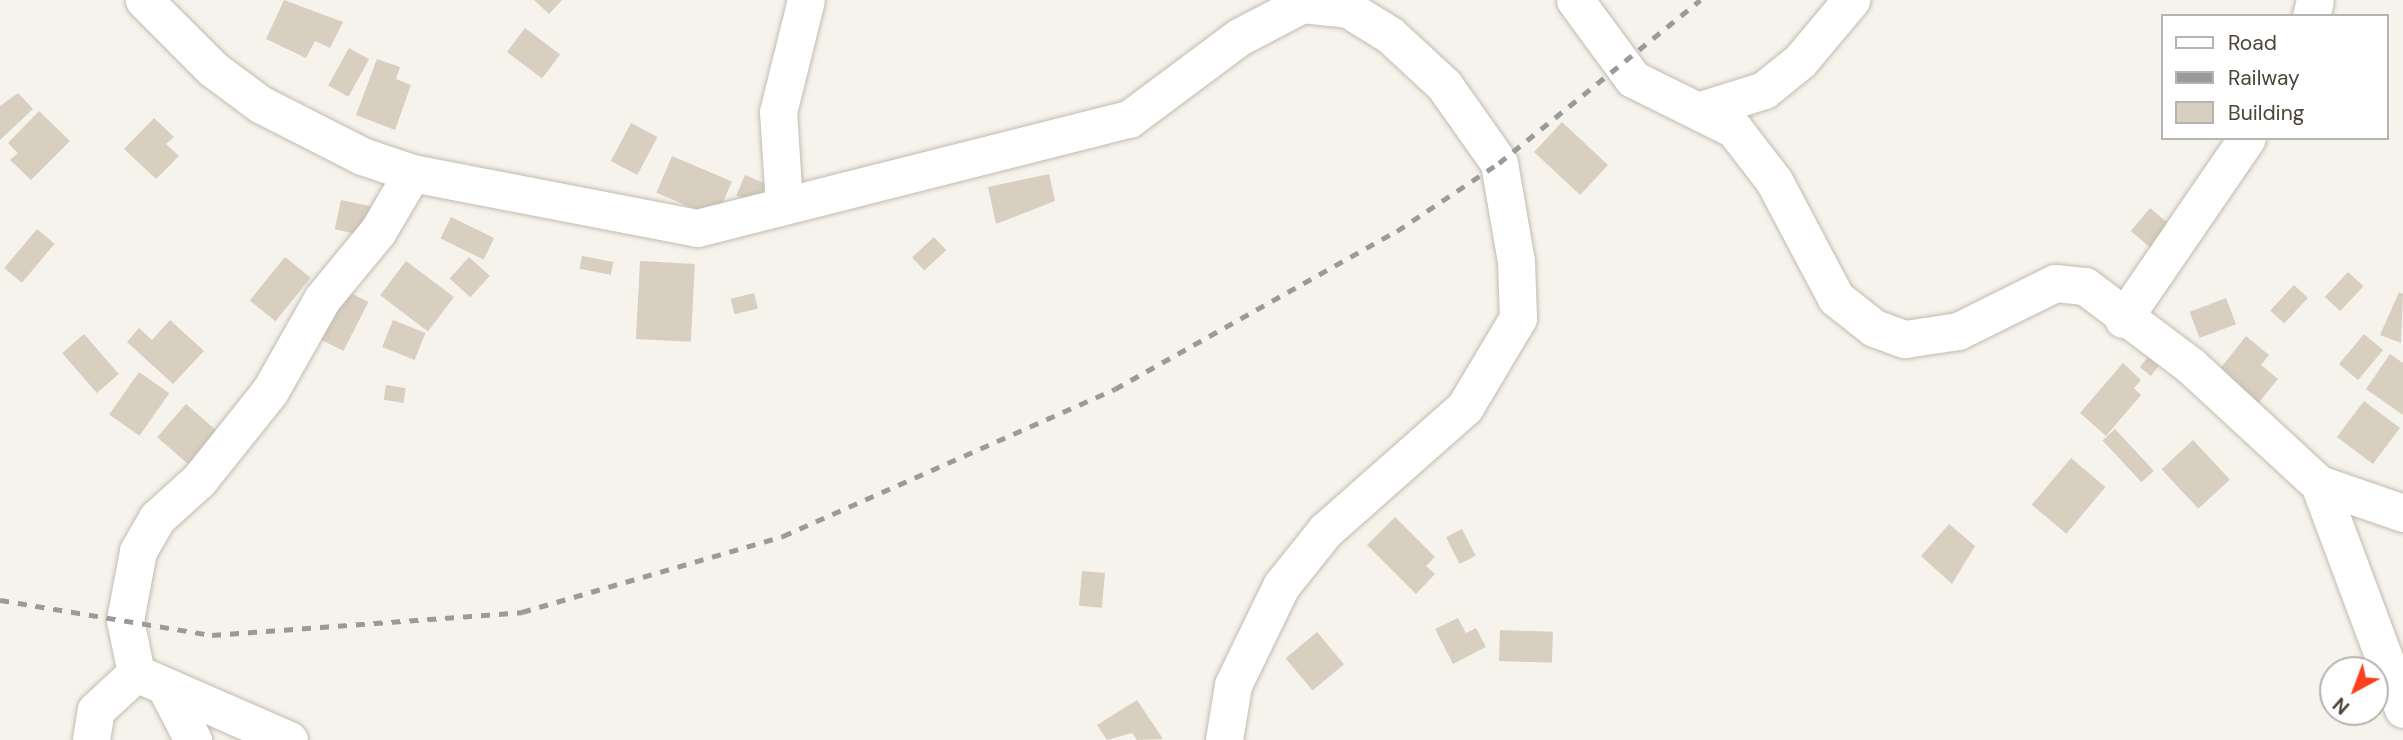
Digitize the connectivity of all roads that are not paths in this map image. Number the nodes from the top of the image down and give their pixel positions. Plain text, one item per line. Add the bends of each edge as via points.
1 (144, 0) edge
2 (806, 0) edge
3 (1575, 0) edge
4 (1851, 0) edge
5 (1304, 2) edge
6 (1701, 110) junction
7 (2246, 140) edge
8 (412, 173) junction
9 (784, 204) junction
10 (2123, 319) junction
11 (2319, 484) junction
12 (2403, 513) edge
13 (151, 681) junction
14 (2403, 709) edge
15 (91, 740) edge
16 (193, 740) edge
17 (289, 740) edge
18 (1224, 740) edge

1 - 8 street via 213,69 260,104 313,135
2 - 9 street via 778,112
3 - 6 street via 1633,79
4 - 6 street via 1800,61 1764,90
5 - 9 street via 1239,37 1129,119 1060,141
5 - 18 street via 1348,9 1390,35 1444,85 1499,163 1516,261 1518,318 1465,407 1325,531 1281,586 1237,673
6 - 10 street via 1734,130 1774,181 1836,298 1874,328 1905,339 1958,331 2055,283 2085,286
7 - 10 street
8 - 9 street via 670,226 744,220
8 - 13 street via 378,231 322,299 270,391 199,480 145,533 125,620
10 - 11 street via 2191,366
11 - 12 street
11 - 14 street
13 - 15 street via 96,710
13 - 16 street
13 - 17 street

